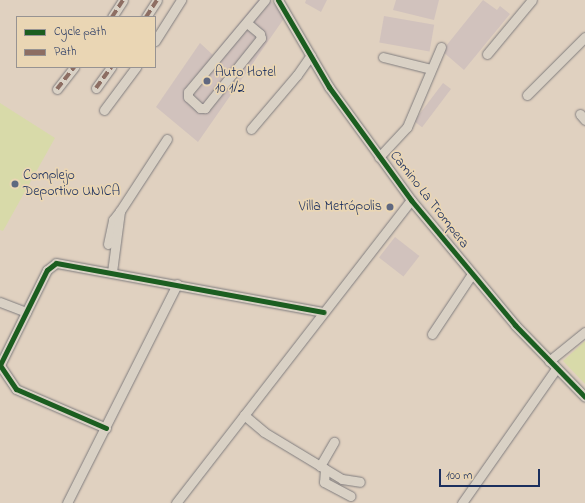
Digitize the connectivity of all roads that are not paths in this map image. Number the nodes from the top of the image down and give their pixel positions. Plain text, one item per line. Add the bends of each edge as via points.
1 (123, 0) edge
2 (157, 0) edge
3 (181, 0) edge
4 (265, 0) edge
5 (278, 0) edge
6 (532, 0) edge
7 (113, 16) edge
8 (147, 16) edge
9 (246, 23) junction
10 (585, 37) edge
11 (156, 39) edge
12 (441, 47) dead end
13 (487, 54) dead end
14 (311, 55) junction
15 (383, 57) dead end
16 (73, 68) edge
17 (110, 68) edge
18 (135, 68) edge
19 (431, 69) junction
20 (96, 88) dead end
21 (57, 89) dead end
22 (527, 95) dead end
23 (104, 110) dead end
24 (251, 129) dead end
25 (167, 139) dead end
26 (379, 157) junction
27 (411, 200) junction
28 (120, 210) junction
29 (108, 244) dead end
30 (112, 272) junction
31 (472, 274) junction
32 (177, 284) junction
33 (0, 302) edge
34 (26, 312) junction
35 (324, 312) junction
36 (585, 332) edge
37 (432, 334) dead end
38 (548, 361) junction
39 (556, 368) junction
40 (585, 397) edge
41 (244, 415) junction
42 (106, 428) junction
43 (334, 442) dead end
44 (322, 468) junction
45 (360, 482) dead end
46 (350, 496) dead end
47 (67, 503) edge
48 (176, 503) edge
49 (462, 503) edge

1 - 7 street
2 - 8 street
3 - 11 street
4 - 9 street
5 - 14 street, Camino La Trompera
6 - 13 street
9 - 9 street via 188,92 188,97 200,108 205,108 261,38 260,34
10 - 22 street
12 - 19 street
14 - 24 street
14 - 26 street, Camino La Trompera via 329,87
15 - 19 street
16 - 21 street
17 - 20 street
18 - 23 street
19 - 26 street via 407,127
25 - 28 street
26 - 27 street, Camino La Trompera
27 - 31 street, Camino La Trompera
27 - 35 street
28 - 29 street via 113,220
28 - 30 street
30 - 32 street
30 - 34 street via 56,263 47,270
31 - 37 street
31 - 38 street, Camino La Trompera
32 - 35 street
32 - 42 street
33 - 34 street
34 - 42 street via 0,366 7,379 16,389
35 - 41 street
36 - 38 street
38 - 39 street, Camino La Trompera
39 - 40 street, Camino La Trompera
39 - 49 street
41 - 44 street via 264,432
41 - 48 street
42 - 47 street
43 - 44 street
44 - 45 street via 346,481
44 - 46 street via 324,482

